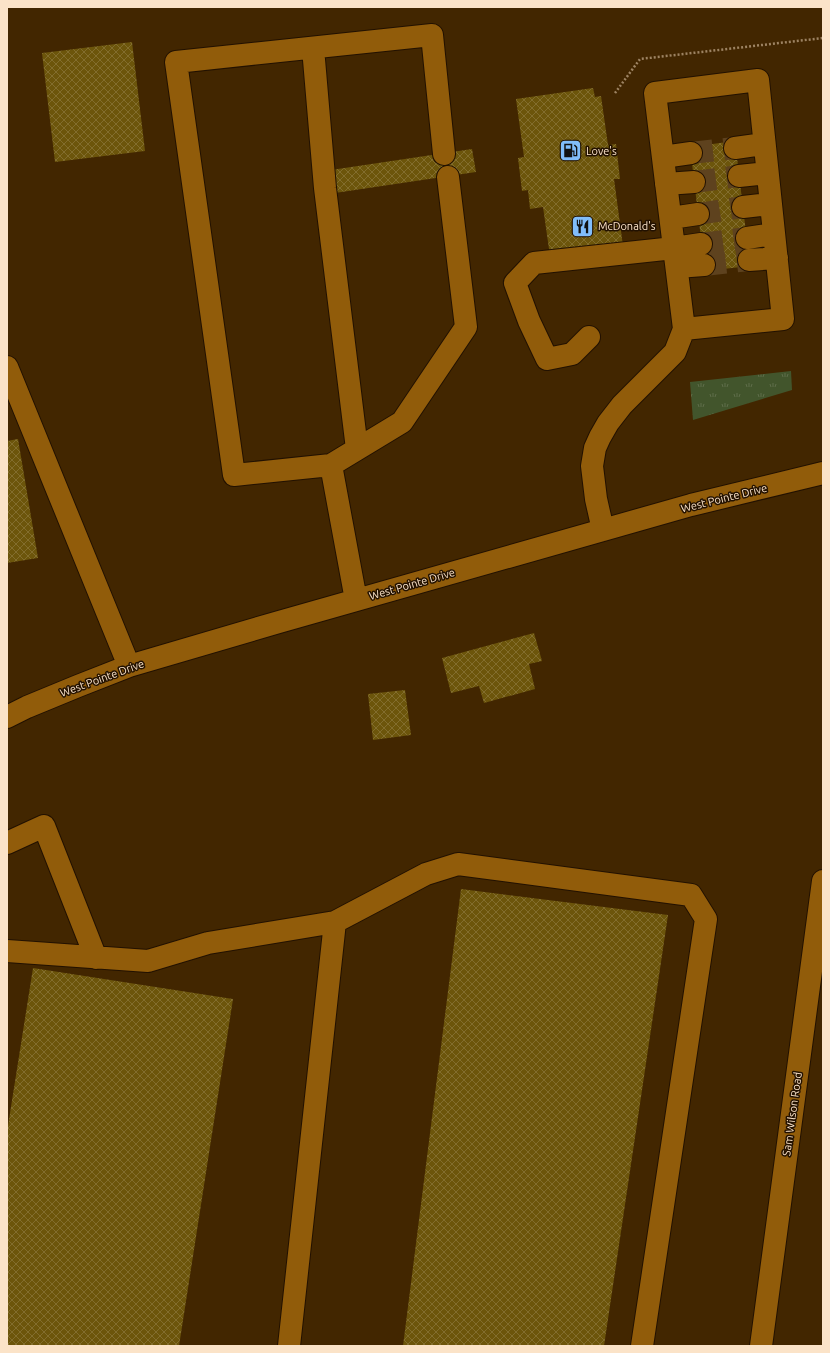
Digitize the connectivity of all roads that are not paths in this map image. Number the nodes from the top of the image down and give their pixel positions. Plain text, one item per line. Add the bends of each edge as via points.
1 (313, 48) junction
2 (764, 144) junction
3 (735, 148) tunnel mouth
4 (691, 153) tunnel mouth
5 (444, 154) dead end
6 (663, 157) junction
7 (767, 173) junction
8 (448, 176) dead end
9 (739, 176) tunnel mouth
10 (694, 182) tunnel mouth
11 (666, 184) junction
12 (770, 204) junction
13 (743, 207) tunnel mouth
14 (698, 214) tunnel mouth
15 (671, 218) junction
16 (774, 234) junction
17 (747, 238) tunnel mouth
18 (703, 254) tunnel mouth
19 (676, 258) junction
20 (777, 258) junction
21 (750, 260) tunnel mouth
22 (684, 329) junction
23 (590, 337) dead end
24 (7, 367) edge
25 (357, 449) junction
26 (331, 465) junction
27 (823, 473) edge
28 (603, 530) junction
29 (356, 600) junction
30 (130, 666) junction
31 (7, 717) edge
32 (7, 843) edge
33 (823, 881) edge
34 (336, 922) junction
35 (7, 951) edge
36 (96, 958) junction
37 (289, 1346) edge
38 (642, 1346) edge
39 (761, 1346) edge

1 - 5 street via 432,35
1 - 25 street via 324,188
1 - 26 street via 176,62 234,475
2 - 3 street
2 - 6 street via 758,80 655,93
2 - 7 street
4 - 6 street
6 - 11 street
7 - 9 street
7 - 12 street
8 - 25 street via 466,327 402,422
10 - 11 street
11 - 15 street
12 - 13 street
12 - 16 street
14 - 15 street
15 - 19 street
16 - 17 street
16 - 20 street
18 - 19 street
19 - 22 street
19 - 23 street via 534,263 515,283 547,359 572,354
20 - 21 street
20 - 22 street via 783,319
22 - 28 street via 675,352 622,405 608,423 595,448 592,466
24 - 30 street
25 - 26 street
26 - 29 street
27 - 28 street, West Pointe Drive via 691,505
28 - 29 street, West Pointe Drive
29 - 30 street, West Pointe Drive
30 - 31 street, West Pointe Drive
32 - 36 street via 44,826
33 - 39 street, Sam Wilson Road
34 - 36 street via 208,943 148,961
34 - 37 street
34 - 38 street via 426,874 458,864 691,895 706,919
35 - 36 street

